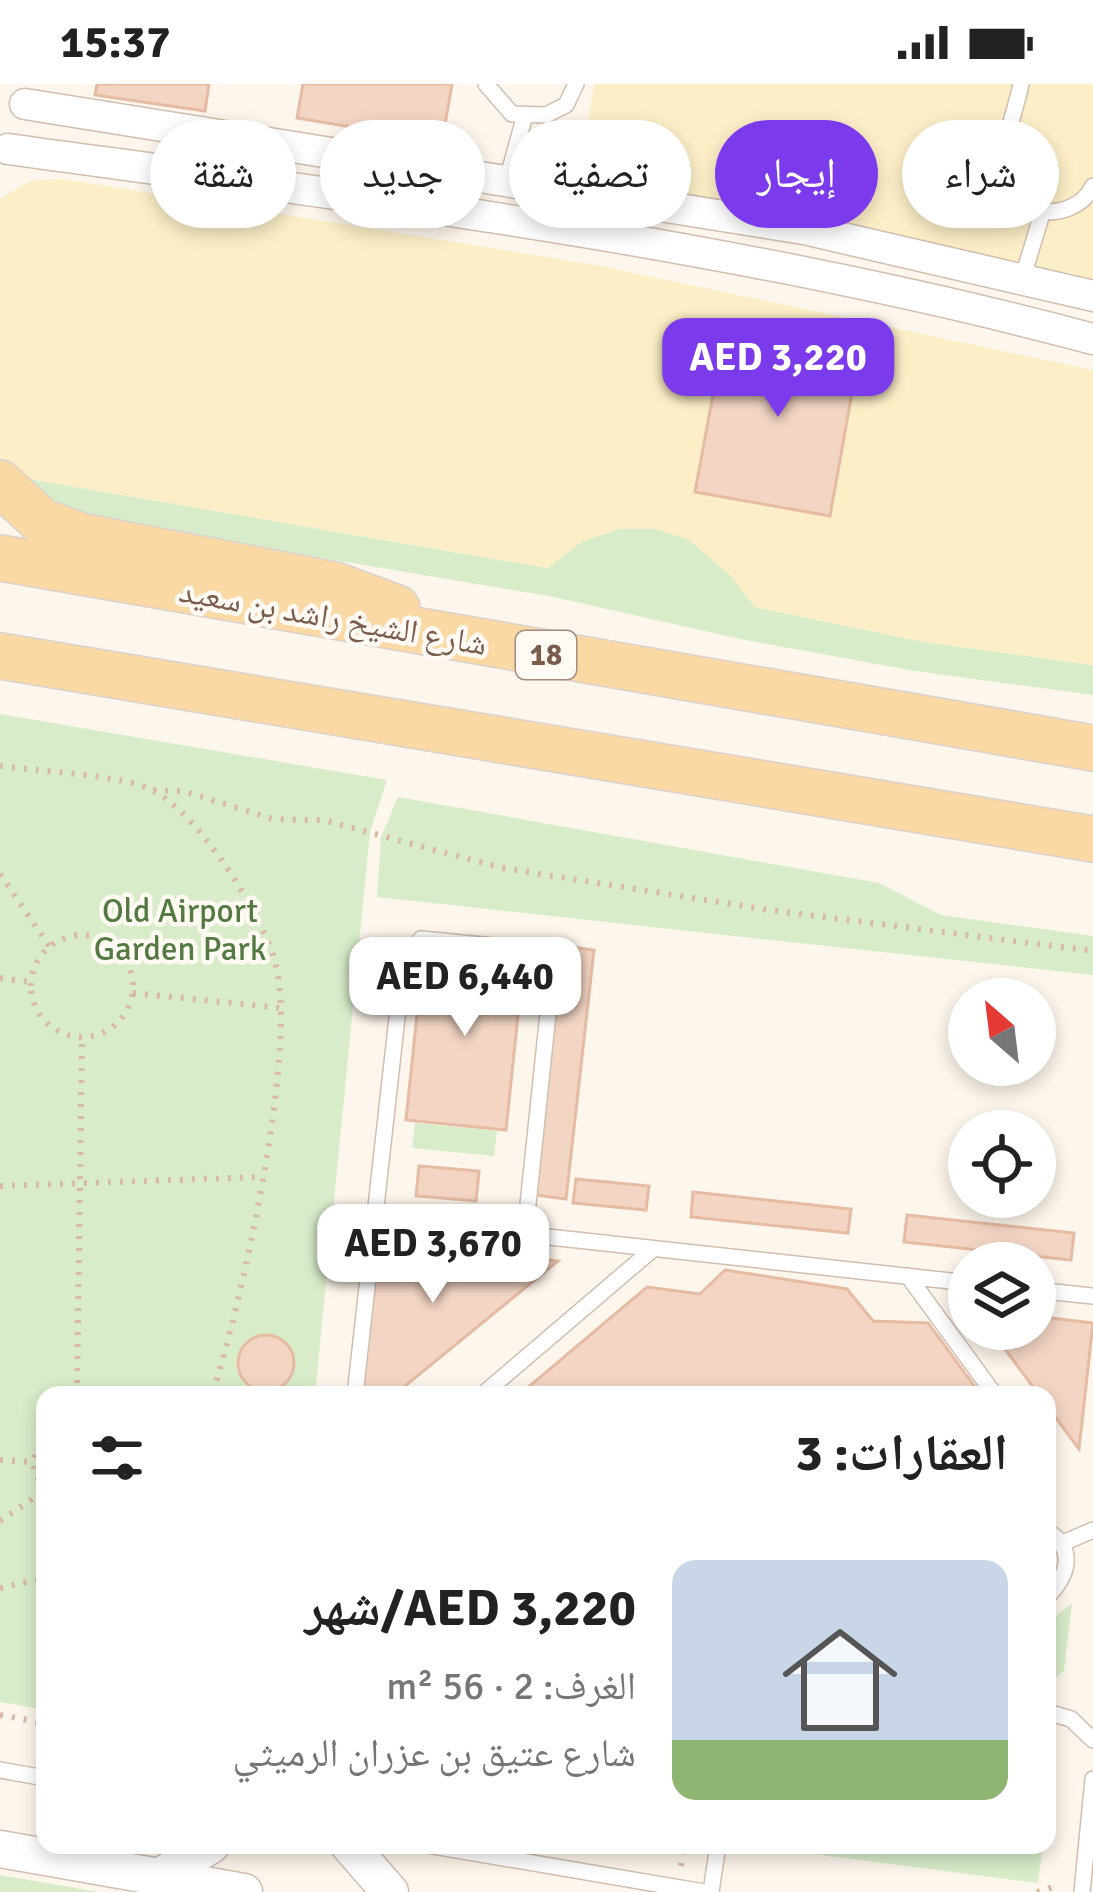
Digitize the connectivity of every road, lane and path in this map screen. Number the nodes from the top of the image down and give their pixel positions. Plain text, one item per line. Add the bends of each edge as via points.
1 (486, 84) edge
2 (576, 84) edge
3 (1021, 84) edge
4 (21, 94) edge
5 (525, 115) junction
6 (1013, 120) edge
7 (4, 152) edge
8 (507, 179) junction
9 (1093, 186) edge
10 (1059, 209) edge
11 (1038, 228) edge
12 (1023, 277) junction
13 (1093, 296) edge
14 (1093, 339) edge
15 (0, 483) edge
16 (0, 558) edge
17 (476, 643) junction
18 (0, 656) edge
19 (1093, 748) edge
20 (0, 766) edge
21 (153, 790) junction
22 (1093, 839) edge
23 (0, 874) edge
24 (49, 946) junction
25 (1093, 951) edge
26 (0, 978) edge
27 (30, 982) junction
28 (133, 993) junction
29 (282, 1008) junction
30 (82, 1038) junction
31 (261, 1177) junction
32 (79, 1184) junction
33 (0, 1186) edge
34 (375, 1218) junction
35 (525, 1233) junction
36 (653, 1249) junction
37 (908, 1276) junction
38 (948, 1280) edge
39 (1056, 1292) edge
40 (1093, 1296) edge
41 (77, 1386) edge
42 (214, 1386) edge
43 (357, 1386) edge
44 (493, 1386) edge
45 (988, 1386) edge
46 (36, 1453) edge
47 (0, 1460) edge
48 (32, 1462) junction
49 (36, 1474) edge
50 (36, 1499) edge
51 (0, 1521) edge
52 (1093, 1530) edge
53 (1056, 1538) edge
54 (1063, 1543) junction
55 (36, 1580) edge
56 (1056, 1587) edge
57 (0, 1588) edge
58 (0, 1715) edge
59 (1056, 1715) edge
60 (36, 1721) edge
61 (1093, 1740) edge
62 (0, 1770) edge
63 (36, 1776) edge
64 (1093, 1779) edge
65 (0, 1849) edge
66 (196, 1854) edge
67 (358, 1854) edge
68 (481, 1854) edge
69 (716, 1854) edge
70 (159, 1877) junction
71 (1053, 1887) dead end
72 (244, 1892) edge
73 (390, 1892) edge
74 (708, 1892) edge
75 (1037, 1892) edge
76 (1082, 1892) edge

1 - 5 lane via 500,104
2 - 5 lane via 566,105
3 - 6 lane
4 - 7 street via 22,129
4 - 8 street
5 - 8 lane
7 - 14 street via 449,211 803,272
8 - 12 street via 804,229
9 - 10 lane via 1075,207
11 - 12 lane
12 - 13 street
15 - 17 main road via 41,521 81,536 334,585
16 - 17 main road, شارع الشيخ راشد بن سعيد / 18
17 - 19 main road, شارع الشيخ راشد بن سعيد / 18
18 - 22 main road
20 - 21 path
21 - 25 path via 183,790 273,819 323,820 502,868
21 - 29 path via 249,901 278,969
23 - 24 path
24 - 27 path
24 - 28 path via 77,934 107,941 128,963
26 - 27 path
27 - 30 path via 44,1021
28 - 29 path
28 - 30 path via 114,1026
29 - 31 path
30 - 32 path
31 - 32 path
31 - 42 path
32 - 33 path
32 - 41 path
34 - 35 lane
34 - 35 lane via 403,964 411,946 430,937 534,950 553,966
34 - 43 lane
35 - 36 lane
36 - 37 lane
36 - 44 lane
37 - 38 lane
37 - 45 lane
39 - 40 lane
46 - 48 path
47 - 48 path
48 - 49 path
50 - 51 path
52 - 54 lane
53 - 54 lane
54 - 56 lane via 1065,1576
55 - 57 path
58 - 60 path
59 - 61 lane
62 - 63 lane
64 - 76 lane
65 - 70 street
66 - 70 street
67 - 73 street
68 - 74 lane
69 - 74 lane
70 - 72 street
71 - 75 path

